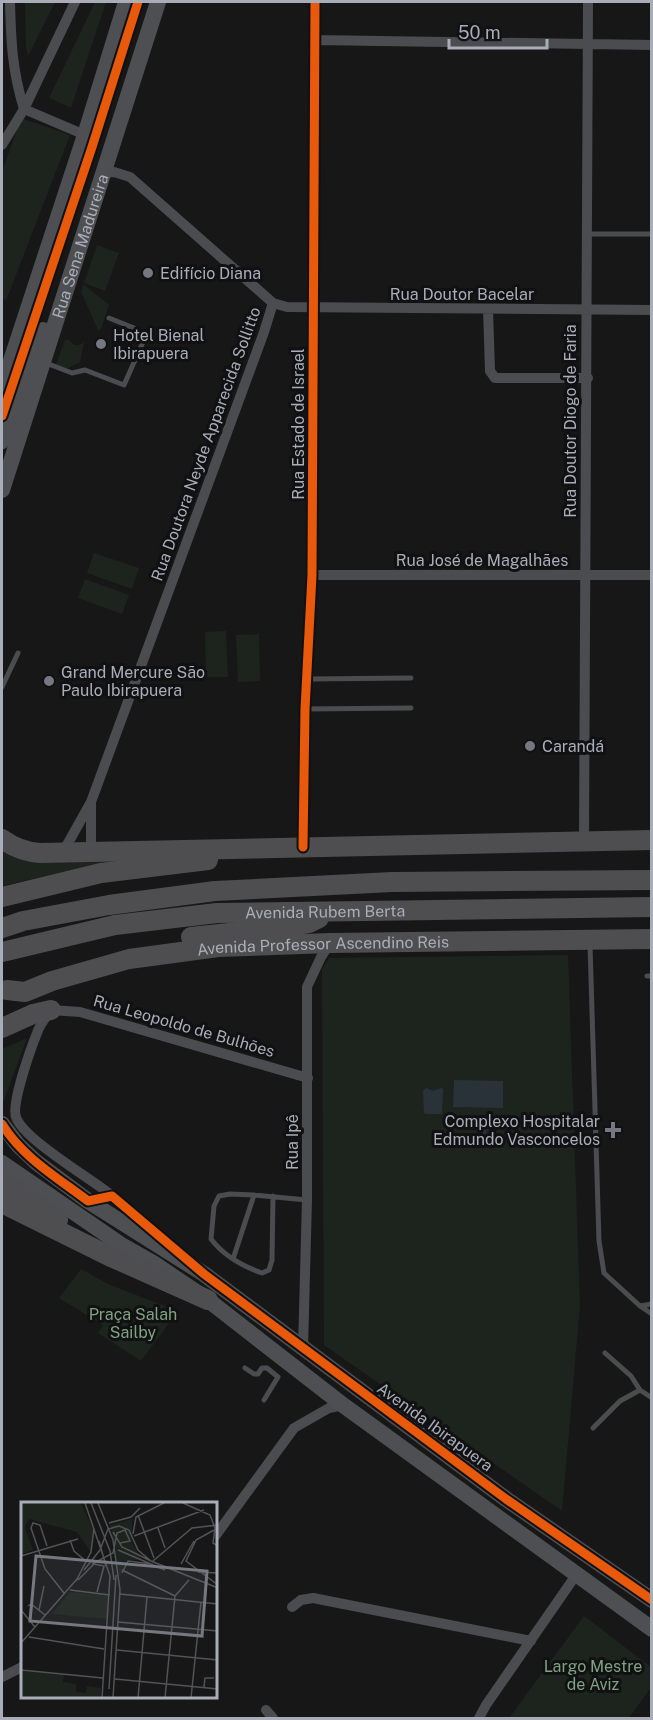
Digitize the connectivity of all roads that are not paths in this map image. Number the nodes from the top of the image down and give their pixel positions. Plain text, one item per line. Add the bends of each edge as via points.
1 (10, 2) edge
2 (75, 2) edge
3 (126, 2) edge
4 (158, 2) edge
5 (315, 2) edge
6 (588, 2) edge
7 (315, 40) junction
8 (588, 44) junction
9 (651, 45) edge
10 (24, 109) junction
11 (85, 135) junction
12 (2, 145) edge
13 (102, 173) junction
14 (586, 234) junction
15 (651, 234) edge
16 (273, 303) junction
17 (59, 308) junction
18 (314, 309) junction
19 (488, 309) junction
20 (586, 309) junction
21 (651, 310) edge
22 (109, 318) dead end
23 (42, 361) junction
24 (588, 378) junction
25 (2, 388) edge
26 (2, 441) edge
27 (2, 490) edge
28 (312, 575) junction
29 (584, 575) junction
30 (651, 575) edge
31 (18, 653) dead end
32 (411, 678) dead end
33 (308, 679) junction
34 (2, 687) edge
35 (411, 708) dead end
36 (305, 709) junction
37 (91, 802) junction
38 (2, 839) edge
39 (584, 840) junction
40 (651, 840) edge
41 (262, 847) junction
42 (303, 847) junction
43 (63, 852) junction
44 (92, 852) junction
45 (651, 880) edge
46 (2, 897) edge
47 (651, 908) edge
48 (324, 911) junction
49 (2, 917) edge
50 (23, 921) junction
51 (2, 928) edge
52 (651, 939) edge
53 (590, 940) junction
54 (330, 943) junction
55 (2, 952) edge
56 (4, 991) edge
57 (51, 1010) junction
58 (2, 1028) edge
59 (308, 1077) junction
60 (2, 1124) edge
61 (2, 1163) edge
62 (10, 1178) edge
63 (254, 1195) junction
64 (273, 1196) junction
65 (307, 1200) junction
66 (4, 1210) edge
67 (87, 1245) junction
68 (233, 1259) junction
69 (204, 1274) junction
70 (208, 1300) junction
71 (651, 1304) edge
72 (640, 1306) junction
73 (651, 1314) edge
74 (303, 1347) junction
75 (605, 1353) dead end
76 (279, 1366) junction
77 (244, 1368) dead end
78 (640, 1390) junction
79 (651, 1398) edge
80 (264, 1400) dead end
81 (343, 1405) junction
82 (593, 1428) dead end
83 (218, 1531) edge
84 (576, 1575) junction
85 (651, 1600) edge
86 (292, 1608) dead end
87 (651, 1629) edge
88 (531, 1641) junction
89 (21, 1668) edge
90 (2, 1677) edge
91 (478, 1719) edge

1 - 10 street via 14,74
2 - 10 street
3 - 11 main road, Rua Sena Madureira
4 - 13 main road, Rua Sena Madureira
5 - 7 street, Rua Estado de Israel
6 - 8 street, Rua Doutor Diogo de Faria
7 - 8 street
7 - 18 street, Rua Estado de Israel
8 - 9 street
8 - 14 street, Rua Doutor Diogo de Faria
10 - 11 street
10 - 12 street
11 - 25 main road, Rua Sena Madureira
13 - 16 street, Rua Doutora Neyde Apparecida Sollitto via 130,177
13 - 17 main road, Rua Sena Madureira
14 - 15 lane
14 - 20 street, Rua Doutor Diogo de Faria
16 - 18 street, Rua Doutor Bacelar
16 - 37 street, Rua Doutora Neyde Apparecida Sollitto
17 - 23 main road, Rua Sena Madureira
17 - 26 main road via 36,344
18 - 19 street, Rua Doutor Bacelar
18 - 28 street, Rua Estado de Israel
19 - 20 street, Rua Doutor Bacelar
19 - 24 street via 490,371 495,378
20 - 21 street, Rua Doutor Bacelar
20 - 24 street, Rua Doutor Diogo de Faria
22 - 23 lane via 134,328 143,342 124,385 85,370 72,373
23 - 27 main road, Rua Sena Madureira
24 - 29 street, Rua Doutor Diogo de Faria
28 - 29 street, Rua José de Magalhães
28 - 33 street, Rua Estado de Israel
29 - 30 street, Rua José de Magalhães
29 - 39 street, Rua Doutor Diogo de Faria
31 - 34 lane
32 - 33 lane
33 - 36 street, Rua Estado de Israel
35 - 36 lane
36 - 42 street, Rua Estado de Israel
37 - 43 street
37 - 44 street
38 - 43 highway via 32,852
39 - 40 highway
39 - 42 highway
41 - 42 highway
41 - 44 highway
41 - 46 highway via 251,854 100,873
43 - 44 highway
45 - 50 highway, Avenida Rubem Berta via 392,882 215,891
47 - 48 highway, Avenida Rubem Berta
48 - 55 highway, Avenida Rubem Berta via 217,913 115,925
48 - 56 highway via 309,923 147,944 60,968
49 - 50 highway
50 - 51 highway, Avenida Rubem Berta
52 - 53 highway, Avenida Professor Ascendino Reis
53 - 54 highway, Avenida Professor Ascendino Reis
53 - 72 lane via 599,1241 604,1273
54 - 56 highway, Avenida Professor Ascendino Reis via 180,951 129,959 25,992
54 - 59 street, Rua Ipê via 307,987
57 - 58 highway
57 - 59 street, Rua Leopoldo de Bulhões via 80,1012
57 - 69 street via 37,1031 30,1053 15,1105 17,1119 37,1141 112,1196
59 - 65 street, Rua Ipê
60 - 69 main road, Avenida Ibirapuera via 36,1162 88,1201
61 - 62 main road
62 - 67 highway
62 - 70 main road
63 - 64 lane
63 - 68 lane
63 - 68 lane via 219,1196 214,1206 211,1239 223,1254
64 - 65 lane
64 - 68 lane via 269,1270 262,1273
65 - 74 street, Rua Ipê
66 - 67 highway
67 - 70 highway
69 - 74 main road, Avenida Ibirapuera
70 - 76 main road
71 - 72 lane
72 - 73 lane
74 - 85 main road, Avenida Ibirapuera via 506,1499
75 - 78 lane via 631,1376
76 - 77 lane via 262,1368 258,1374
76 - 80 lane via 276,1382
76 - 81 main road
78 - 79 lane
78 - 82 lane via 620,1401
81 - 83 street via 329,1408 294,1428
81 - 84 main road
84 - 87 main road
84 - 88 street
86 - 88 street via 313,1598
88 - 91 street
89 - 90 street

